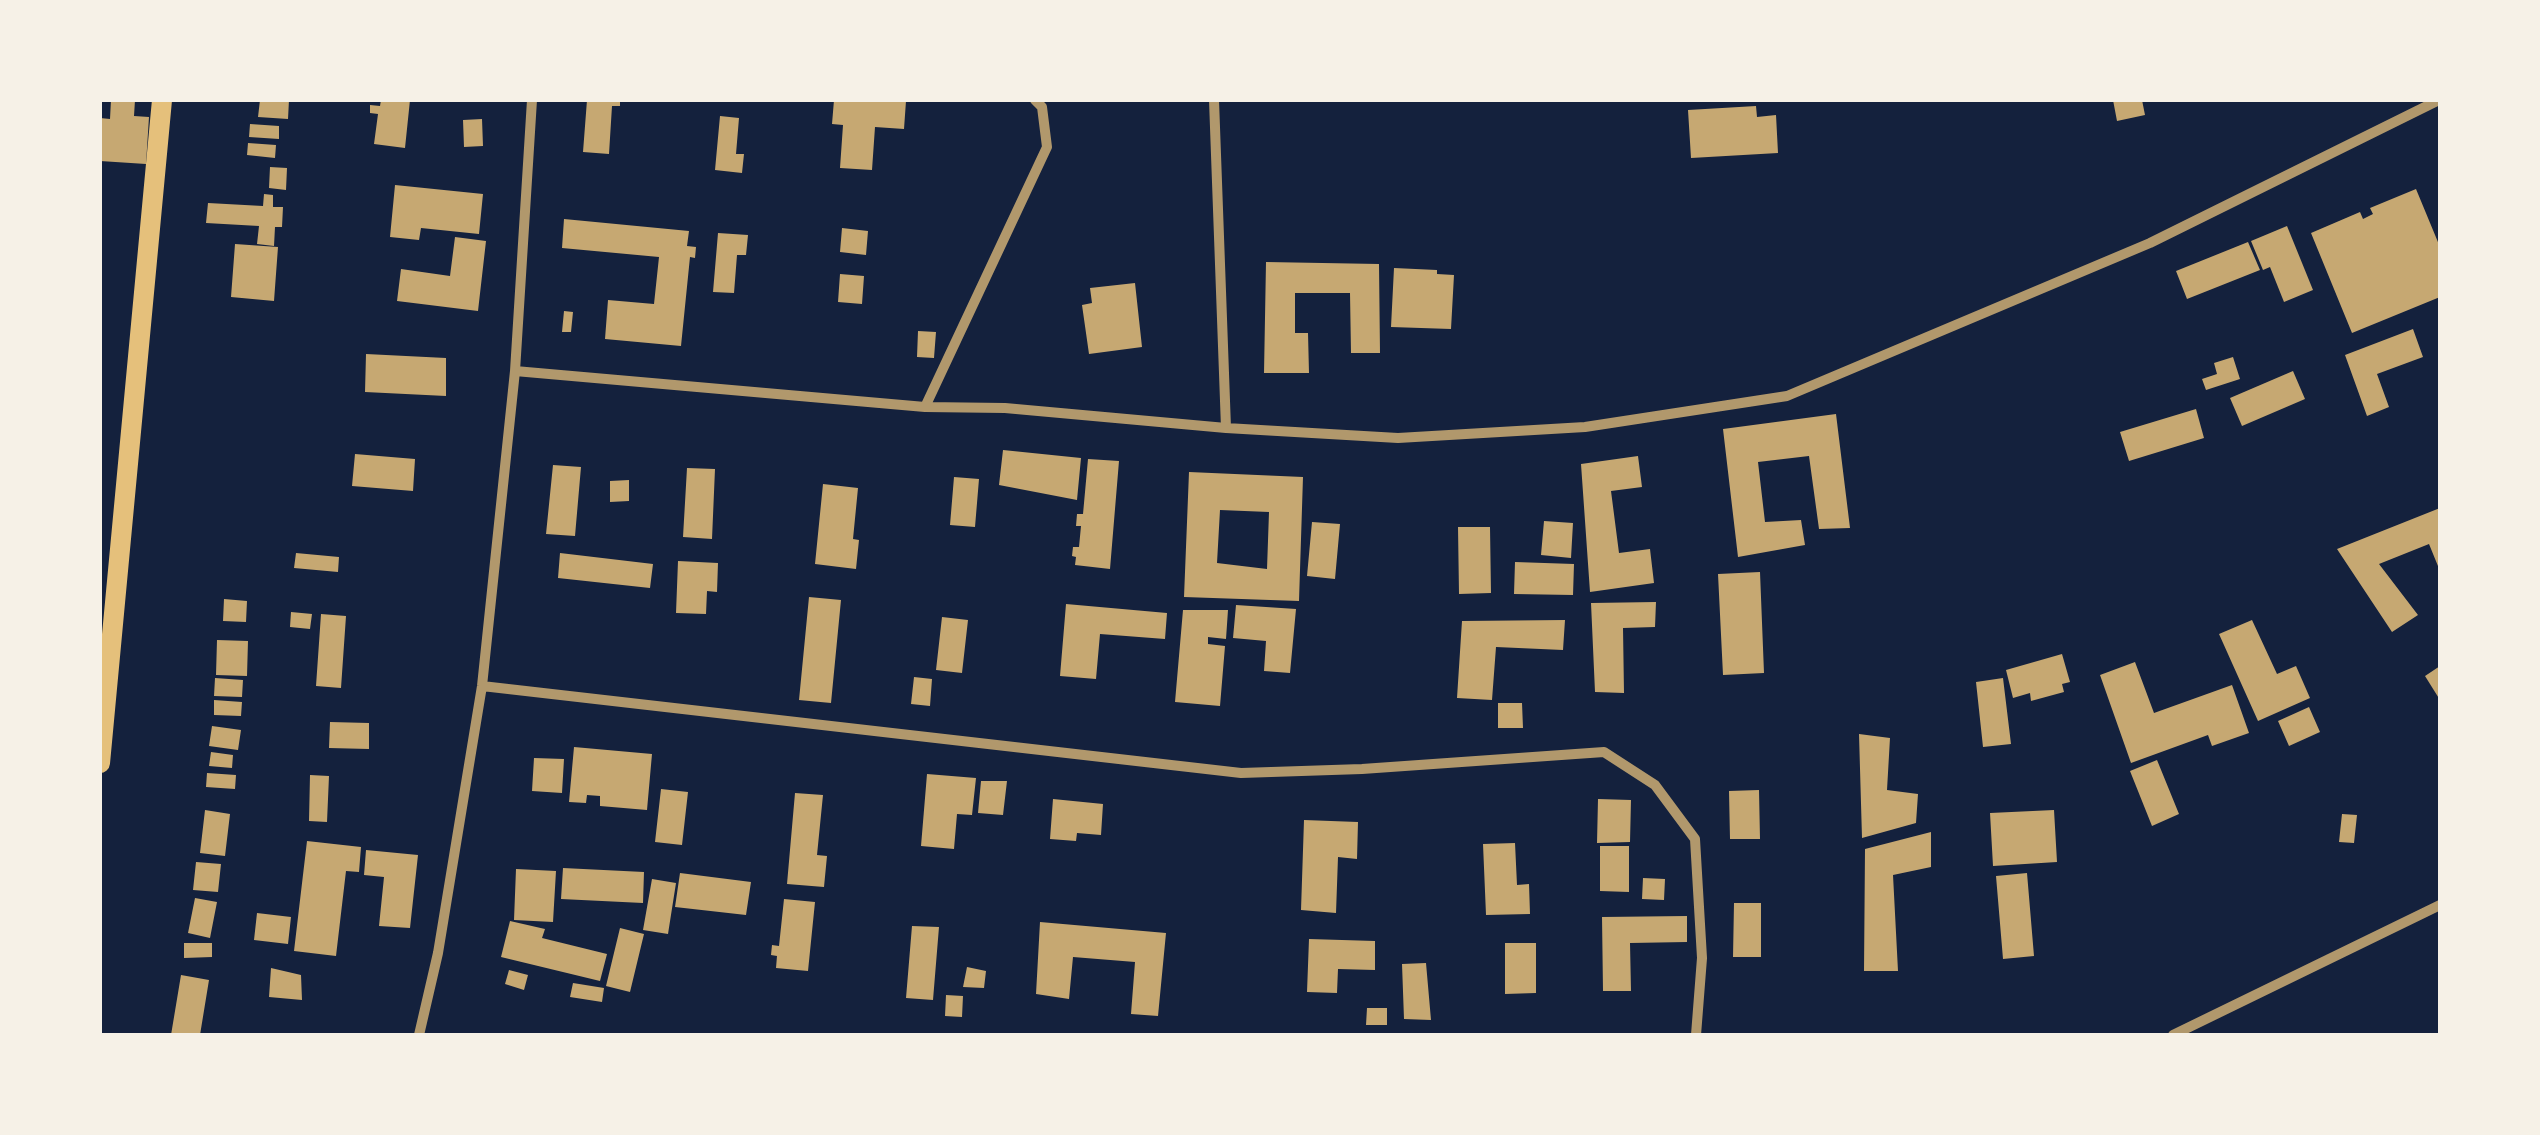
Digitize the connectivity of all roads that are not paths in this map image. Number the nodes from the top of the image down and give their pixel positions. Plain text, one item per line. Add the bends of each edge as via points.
1 (162, 100) edge
2 (532, 100) edge
3 (1035, 100) edge
4 (1214, 100) edge
5 (2439, 100) edge
6 (515, 371) junction
7 (926, 407) junction
8 (1226, 428) junction
9 (482, 686) junction
10 (100, 764) edge
11 (2440, 906) edge
12 (419, 1035) edge
13 (1696, 1035) edge
14 (2173, 1035) edge

1 - 10 main road
2 - 6 street
3 - 7 street via 1042,107 1047,147
4 - 8 street
5 - 8 street via 2150,243 1786,396 1586,427 1417,437
6 - 7 street
6 - 9 street
7 - 8 street
9 - 12 street
9 - 13 street via 1241,773 1604,752 1655,784 1695,838 1702,958
11 - 14 street

